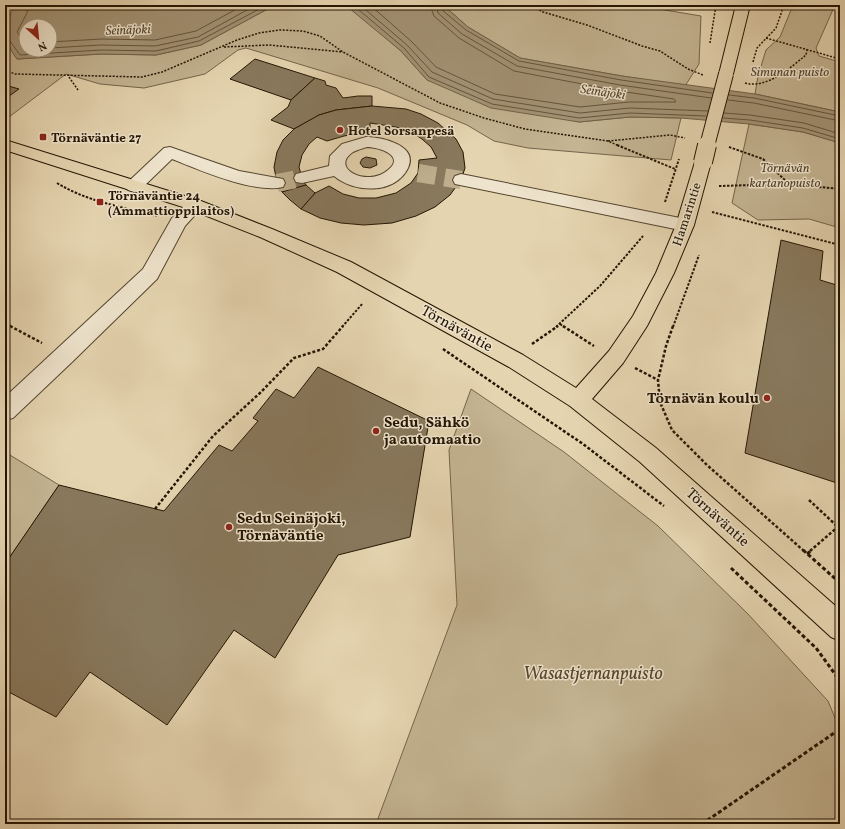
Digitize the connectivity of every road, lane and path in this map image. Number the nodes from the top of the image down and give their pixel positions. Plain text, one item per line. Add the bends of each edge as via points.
1 (530, 5) edge
2 (716, 5) edge
3 (743, 5) edge
4 (784, 5) edge
5 (766, 38) junction
6 (710, 47) dead end
7 (221, 48) junction
8 (807, 50) junction
9 (343, 52) junction
10 (840, 59) edge
11 (751, 68) dead end
12 (5, 70) edge
13 (69, 76) junction
14 (706, 76) dead end
15 (742, 82) dead end
16 (78, 90) dead end
17 (5, 145) edge
18 (679, 158) dead end
19 (675, 169) junction
20 (337, 170) junction
21 (302, 178) tunnel mouth
22 (52, 180) dead end
23 (461, 180) tunnel mouth
24 (720, 180) dead end
25 (277, 183) tunnel mouth
26 (134, 186) junction
27 (719, 186) junction
28 (839, 189) edge
29 (717, 193) dead end
30 (196, 205) junction
31 (713, 206) dead end
32 (656, 219) junction
33 (178, 222) junction
34 (685, 225) junction
35 (836, 244) junction
36 (700, 250) dead end
37 (840, 282) edge
38 (364, 301) dead end
39 (9, 325) dead end
40 (437, 345) dead end
41 (65, 356) junction
42 (516, 361) junction
43 (578, 400) junction
44 (5, 411) edge
45 (809, 500) dead end
46 (155, 509) dead end
47 (668, 509) dead end
48 (839, 526) edge
49 (807, 554) junction
50 (730, 567) dead end
51 (840, 582) edge
52 (840, 628) edge
53 (840, 681) edge
54 (840, 729) edge
55 (702, 824) edge

1 - 14 path via 543,12 660,51 699,75
2 - 6 path
3 - 34 main road, Hamarintie, bridge
4 - 5 path via 779,22
5 - 8 path
5 - 11 path via 757,45
7 - 9 path via 248,44 279,45
7 - 9 path via 259,33 280,30 303,31 320,36
7 - 13 path via 162,72 142,77
8 - 10 path
8 - 15 path via 806,55 793,65 756,85
9 - 19 path via 440,103 525,129 608,141
12 - 13 path via 15,74
13 - 16 path
17 - 26 main road, Törnäväntie
18 - 19 path
19 - 32 path via 667,197
20 - 20 lane via 338,155 355,144 366,142 381,143 394,148 400,154 406,170 386,180 366,184 352,182
20 - 21 lane
22 - 33 path via 70,192 100,202
23 - 32 lane
24 - 27 path
25 - 26 lane via 235,177 170,152
26 - 30 main road, Törnäväntie
27 - 28 path via 789,184
27 - 29 path
28 - 35 path
30 - 33 lane
30 - 42 main road, Törnäväntie via 344,267
31 - 35 path via 712,212
32 - 34 lane
32 - 42 path via 600,286
33 - 41 lane via 150,274
34 - 43 main road, Hamarintie via 665,273 640,321 616,358
35 - 37 path
36 - 49 path via 666,346 658,380 660,402 672,430
38 - 46 path via 323,349 294,358 213,436
39 - 41 path
40 - 47 path via 574,436
41 - 44 lane
42 - 43 main road, Törnäväntie
43 - 52 main road, Törnäväntie via 654,460
45 - 48 path
48 - 49 path
49 - 51 path
50 - 53 path via 816,648
54 - 55 path

